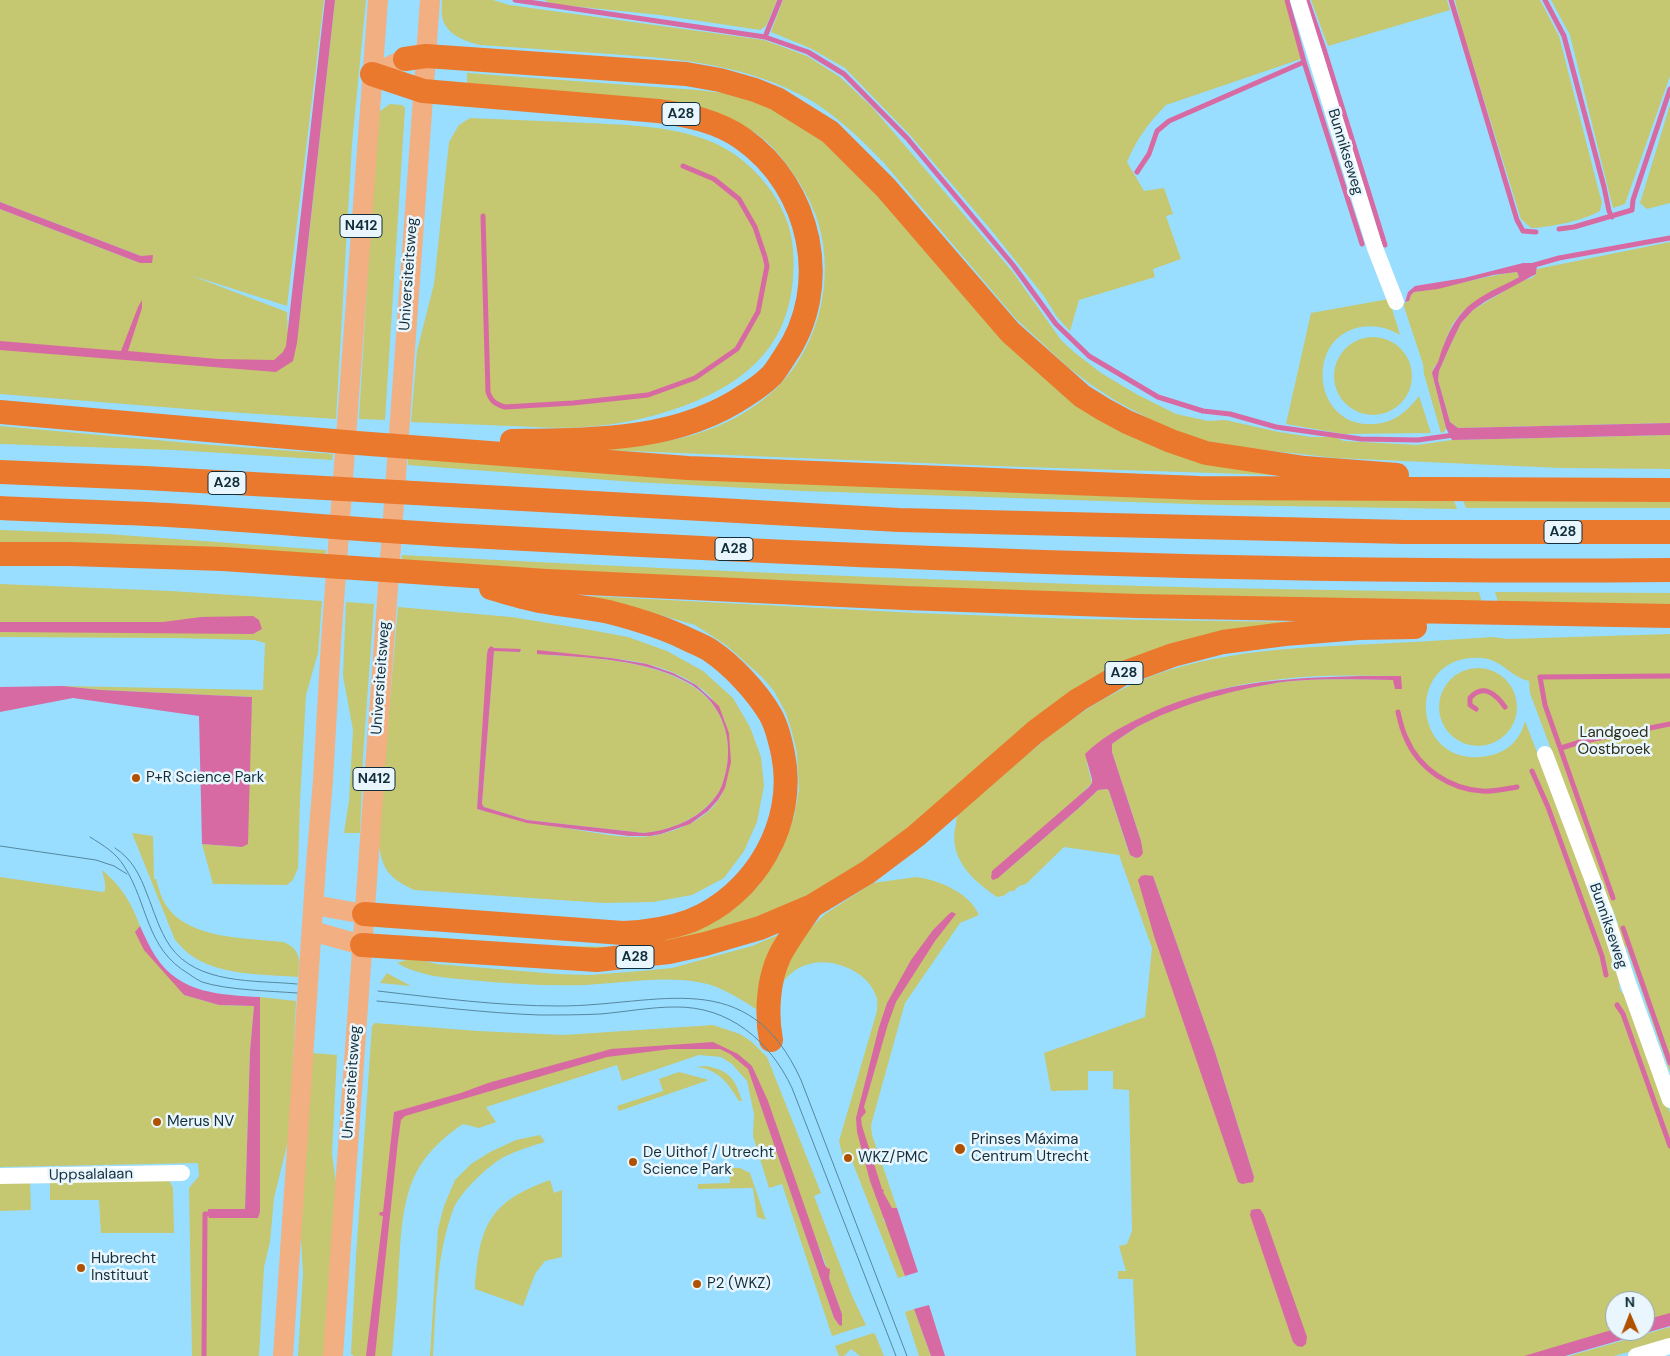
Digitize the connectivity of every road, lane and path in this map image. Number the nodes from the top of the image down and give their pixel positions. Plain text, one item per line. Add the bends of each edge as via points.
1 (378, 0) edge
2 (430, 0) edge
3 (1298, 0) edge
4 (416, 57) junction
5 (372, 74) junction
6 (423, 91) junction
7 (1396, 302) dead end
8 (0, 412) edge
9 (357, 443) junction
10 (0, 472) edge
11 (1670, 490) edge
12 (1578, 491) junction
13 (0, 508) edge
14 (1670, 532) edge
15 (0, 554) edge
16 (1670, 570) edge
17 (436, 573) junction
18 (1670, 618) edge
19 (1545, 754) dead end
20 (314, 905) junction
21 (812, 906) junction
22 (364, 914) junction
23 (312, 931) junction
24 (362, 944) junction
25 (771, 1040) dead end
26 (1670, 1100) edge
27 (182, 1173) dead end
28 (0, 1176) edge
29 (1670, 1346) edge
30 (283, 1356) edge
31 (333, 1356) edge
32 (1636, 1356) edge

1 - 5 main road, N412
2 - 4 main road, Universiteitsweg / N412
3 - 7 street, Bunnikseweg via 1372,239
4 - 5 main road
4 - 6 main road, Universiteitsweg / N412
4 - 12 highway, A28 via 686,74 720,80 777,99 830,132 886,188 1010,332 1082,396 1171,442 1206,453 1305,468
5 - 6 highway, A28
5 - 20 main road, N412
6 - 9 highway, A28 via 658,110 715,124 742,138 764,157 794,196 805,225 811,258 811,290 792,347 772,375 719,411 682,425 615,438
6 - 22 main road, Universiteitsweg / N412
8 - 9 highway, A28
9 - 12 highway, A28 via 688,468 1189,488
10 - 14 highway, A28 via 899,520 1396,532
11 - 12 highway, A28
13 - 16 highway, A28 via 166,515 465,536 998,560 1415,570
15 - 17 highway, A28 via 223,559
17 - 18 highway, A28 via 631,586 914,598
17 - 22 highway, A28 via 544,602 608,612 666,629 711,651 752,690 770,715 785,764 783,811 770,845 748,880 709,911 668,928 623,933
18 - 21 highway, A28 via 1360,628 1232,641 1173,655 1124,674 1078,700 1035,732 916,836 868,872
19 - 26 street, Bunnikseweg via 1607,918
20 - 22 main road
20 - 23 main road, N412
21 - 24 highway, A28 via 760,928 705,944 669,952 597,960
21 - 25 highway via 779,956 772,981
22 - 24 main road, Universiteitsweg / N412
23 - 24 main road
23 - 30 main road, N412
24 - 31 main road, Universiteitsweg / N412
27 - 28 street, Uppsalalaan
29 - 32 street

